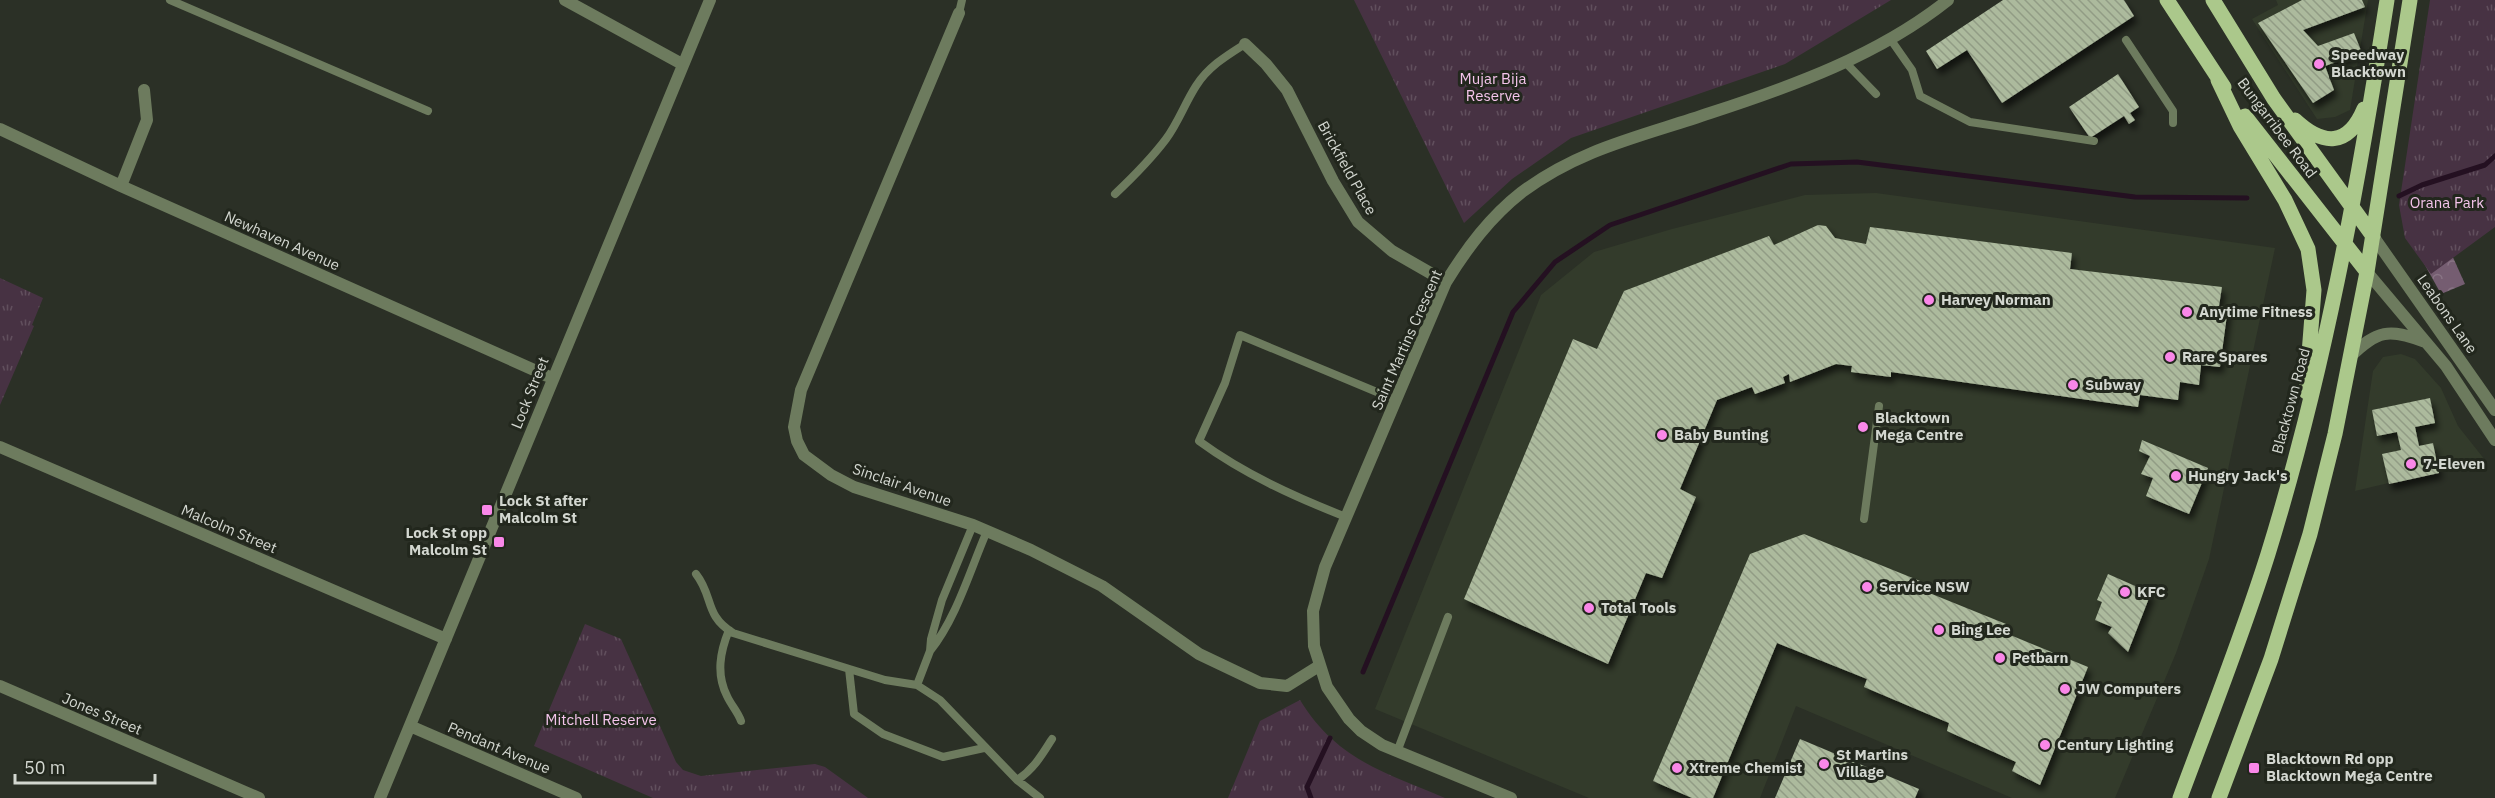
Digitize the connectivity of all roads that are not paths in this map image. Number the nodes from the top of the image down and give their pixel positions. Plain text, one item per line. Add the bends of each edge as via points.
1 (170, 0) edge
2 (565, 0) edge
3 (710, 0) edge
4 (1948, 0) edge
5 (2166, 0) edge
6 (2213, 0) edge
7 (2387, 0) edge
8 (2410, 0) edge
9 (961, 6) edge
10 (1890, 40) junction
11 (2126, 40) dead end
12 (1245, 44) joint
13 (1844, 62) junction
14 (682, 64) junction
15 (2377, 67) junction
16 (2218, 80) junction
17 (144, 90) dead end
18 (1876, 94) dead end
19 (2274, 99) junction
20 (428, 111) dead end
21 (2173, 123) dead end
22 (0, 129) edge
23 (2094, 141) dead end
24 (121, 186) junction
25 (1115, 194) dead end
26 (2353, 208) junction
27 (2373, 236) junction
28 (2345, 244) junction
29 (2367, 272) junction
30 (1446, 282) junction
31 (2426, 342) junction
32 (2350, 357) junction
33 (552, 378) junction
34 (1396, 400) junction
35 (1879, 406) dead end
36 (2495, 410) edge
37 (2304, 425) junction
38 (2495, 440) edge
39 (0, 447) edge
40 (1346, 517) junction
41 (1864, 519) dead end
42 (973, 525) junction
43 (987, 531) junction
44 (696, 573) dead end
45 (1448, 617) dead end
46 (729, 630) junction
47 (446, 639) junction
48 (930, 651) junction
49 (1318, 666) junction
50 (849, 669) junction
51 (917, 685) junction
52 (0, 686) edge
53 (741, 722) dead end
54 (410, 726) junction
55 (1052, 739) dead end
56 (984, 748) junction
57 (1397, 752) junction
58 (1017, 780) junction
59 (259, 798) edge
60 (380, 798) edge
61 (576, 798) edge
62 (1040, 798) edge
63 (1511, 798) edge
64 (2180, 798) edge
65 (2219, 798) edge

1 - 20 lane
2 - 14 street
3 - 14 street, Lock Street
4 - 10 street, Saint Martins Crescent
5 - 16 main road, Bungarribee Road
6 - 19 main road, Bungarribee Road
7 - 15 main road, Blacktown Road
8 - 27 main road
9 - 42 street, Sinclair Avenue via 801,390 794,427 804,455 831,476
10 - 13 street, Saint Martins Crescent
10 - 23 lane via 1912,70 1920,96 1970,122
11 - 21 lane via 2173,111
12 - 25 lane via 1204,74 1167,138
12 - 30 street, Brickfield Place via 1287,90 1358,222 1392,251
13 - 18 lane
13 - 30 street, Saint Martins Crescent via 1711,113 1596,149 1556,170 1501,210
14 - 33 street, Lock Street
15 - 19 main road via 2358,126 2341,137 2319,137 2306,130
15 - 26 main road, Blacktown Road
16 - 28 main road, Bungarribee Road
16 - 37 main road via 2240,126 2294,216 2308,249 2314,290
17 - 24 street via 147,120
19 - 26 main road, Bungarribee Road
22 - 24 street, Newhaven Avenue
24 - 33 street, Newhaven Avenue
26 - 27 main road, Bungarribee Road
26 - 28 main road, Blacktown Road
27 - 29 main road
27 - 36 street, Leabons Lane
28 - 29 main road, Bungarribee Road
28 - 37 main road, Blacktown Road
29 - 31 street, Leabons Lane
29 - 32 main road
30 - 34 street, Saint Martins Crescent
31 - 32 street via 2394,332 2384,333 2364,343
31 - 38 street, Leabons Lane via 2460,385
32 - 65 main road via 2307,544 2271,659
33 - 47 street, Lock Street
34 - 40 street, Saint Martins Crescent
34 - 40 lane via 1240,335 1225,383 1199,441 1226,461
35 - 41 lane
37 - 64 main road, Blacktown Road via 2268,555
39 - 47 street, Malcolm Street
40 - 49 street, Saint Martins Crescent via 1316,596 1312,628
42 - 43 street, Sinclair Avenue
42 - 48 lane via 942,600
43 - 48 lane via 957,603
43 - 49 street, Sinclair Avenue via 1102,586 1199,654 1260,683 1287,686
44 - 46 lane via 715,618
45 - 57 lane
46 - 50 lane
46 - 53 lane via 720,657 722,681
47 - 54 street, Lock Street
48 - 51 lane
49 - 57 street, Saint Martins Crescent via 1327,687 1360,731
50 - 51 lane
50 - 56 lane via 854,714 869,726 943,757
51 - 56 lane via 940,700
52 - 59 street, Jones Street
54 - 60 street, Lock Street
54 - 61 street, Pendant Avenue
55 - 58 lane via 1036,763
56 - 58 lane
57 - 63 street, Saint Martins Crescent
58 - 62 lane

